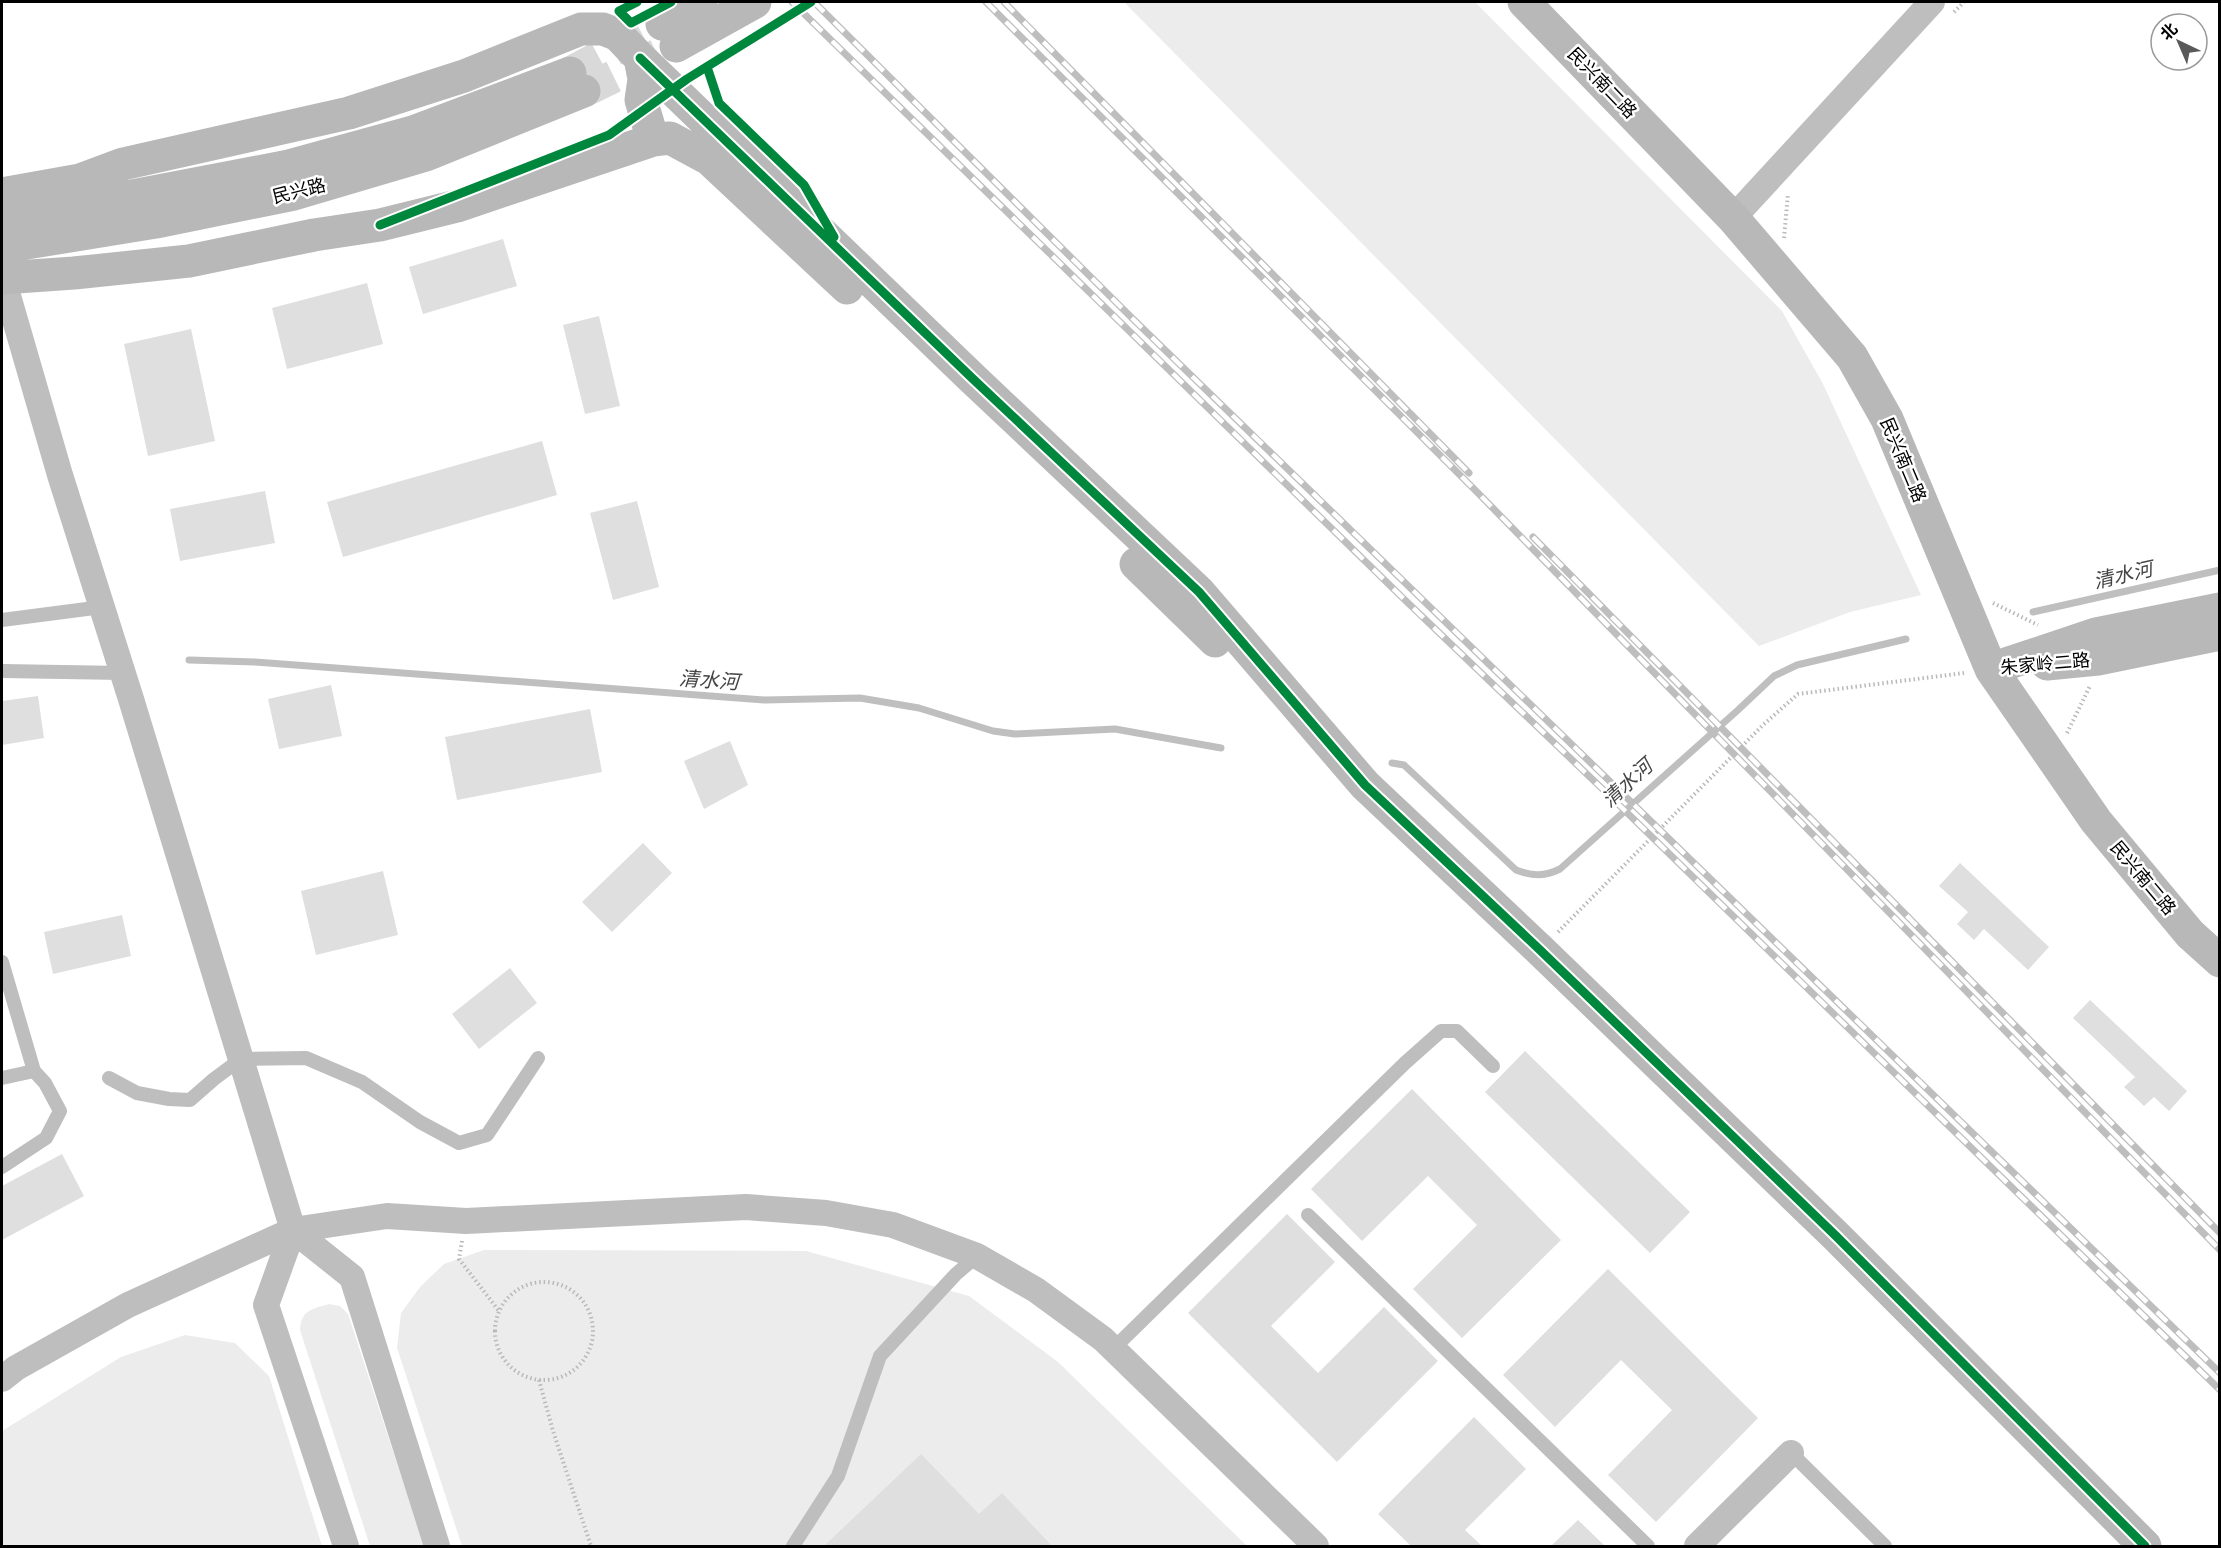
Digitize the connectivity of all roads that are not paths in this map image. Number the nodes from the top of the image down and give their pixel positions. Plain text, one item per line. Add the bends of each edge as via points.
1 (701, 2) edge
2 (755, 2) edge
3 (1524, 2) edge
4 (1940, 10) edge
5 (640, 58) junction
6 (653, 140) junction
7 (80, 180) junction
8 (2, 194) edge
9 (1733, 218) junction
10 (2, 219) edge
11 (2, 266) edge
12 (102, 607) junction
13 (2220, 609) edge
14 (2, 620) edge
15 (2220, 634) edge
16 (1991, 669) junction
17 (2, 671) edge
18 (123, 673) junction
19 (2220, 961) edge
20 (2, 962) edge
21 (538, 1058) dead end
22 (241, 1059) junction
23 (1493, 1066) dead end
24 (34, 1071) junction
25 (2, 1078) edge
26 (109, 1078) dead end
27 (2, 1167) edge
28 (1308, 1215) dead end
29 (293, 1230) junction
30 (977, 1256) junction
31 (1113, 1349) junction
32 (2, 1379) edge
33 (1791, 1453) joint
34 (346, 1546) edge
35 (438, 1546) edge
36 (793, 1546) edge
37 (1316, 1546) edge
38 (1648, 1546) edge
39 (1698, 1546) edge
40 (1885, 1546) edge
41 (2116, 1546) edge
42 (2145, 1546) edge

1 - 2 street via 669,35
3 - 9 street, 民兴南二路
4 - 9 street
5 - 6 street via 644,79 641,100
5 - 7 street via 618,35 603,29 581,29 464,76 349,113 123,164
5 - 42 street via 1199,592 1365,785 1844,1244
6 - 11 street via 457,206 380,225 314,234 189,261 75,273
6 - 41 street via 670,138 709,159 1062,492 1256,680 1352,796 1683,1113
7 - 8 street
7 - 10 street
9 - 16 street, 民兴南二路 via 1852,357 1887,419
10 - 11 street, 民兴路 via 289,166 577,82 426,155 294,194 156,222
11 - 12 street via 60,475
12 - 14 lane
12 - 18 street
13 - 16 street, 朱家岭二路 via 2096,634
15 - 16 street, 朱家岭二路 via 2098,659
16 - 19 street, 民兴南二路 via 2096,821 2190,934
17 - 18 lane
18 - 22 street
20 - 24 lane
21 - 22 lane via 487,1135 459,1143 362,1082 306,1058
22 - 26 lane via 190,1100 137,1093
22 - 29 street
23 - 31 lane via 1457,1031 1440,1031
24 - 25 lane
24 - 27 lane via 60,1111 46,1138
28 - 38 lane
29 - 30 street via 387,1216 466,1221 747,1207 826,1213 893,1225
29 - 32 street via 128,1305
29 - 34 street via 266,1305
29 - 35 street via 352,1277
30 - 31 street via 1036,1290
30 - 36 lane via 880,1356 838,1476
31 - 37 street
33 - 39 street
33 - 40 lane

